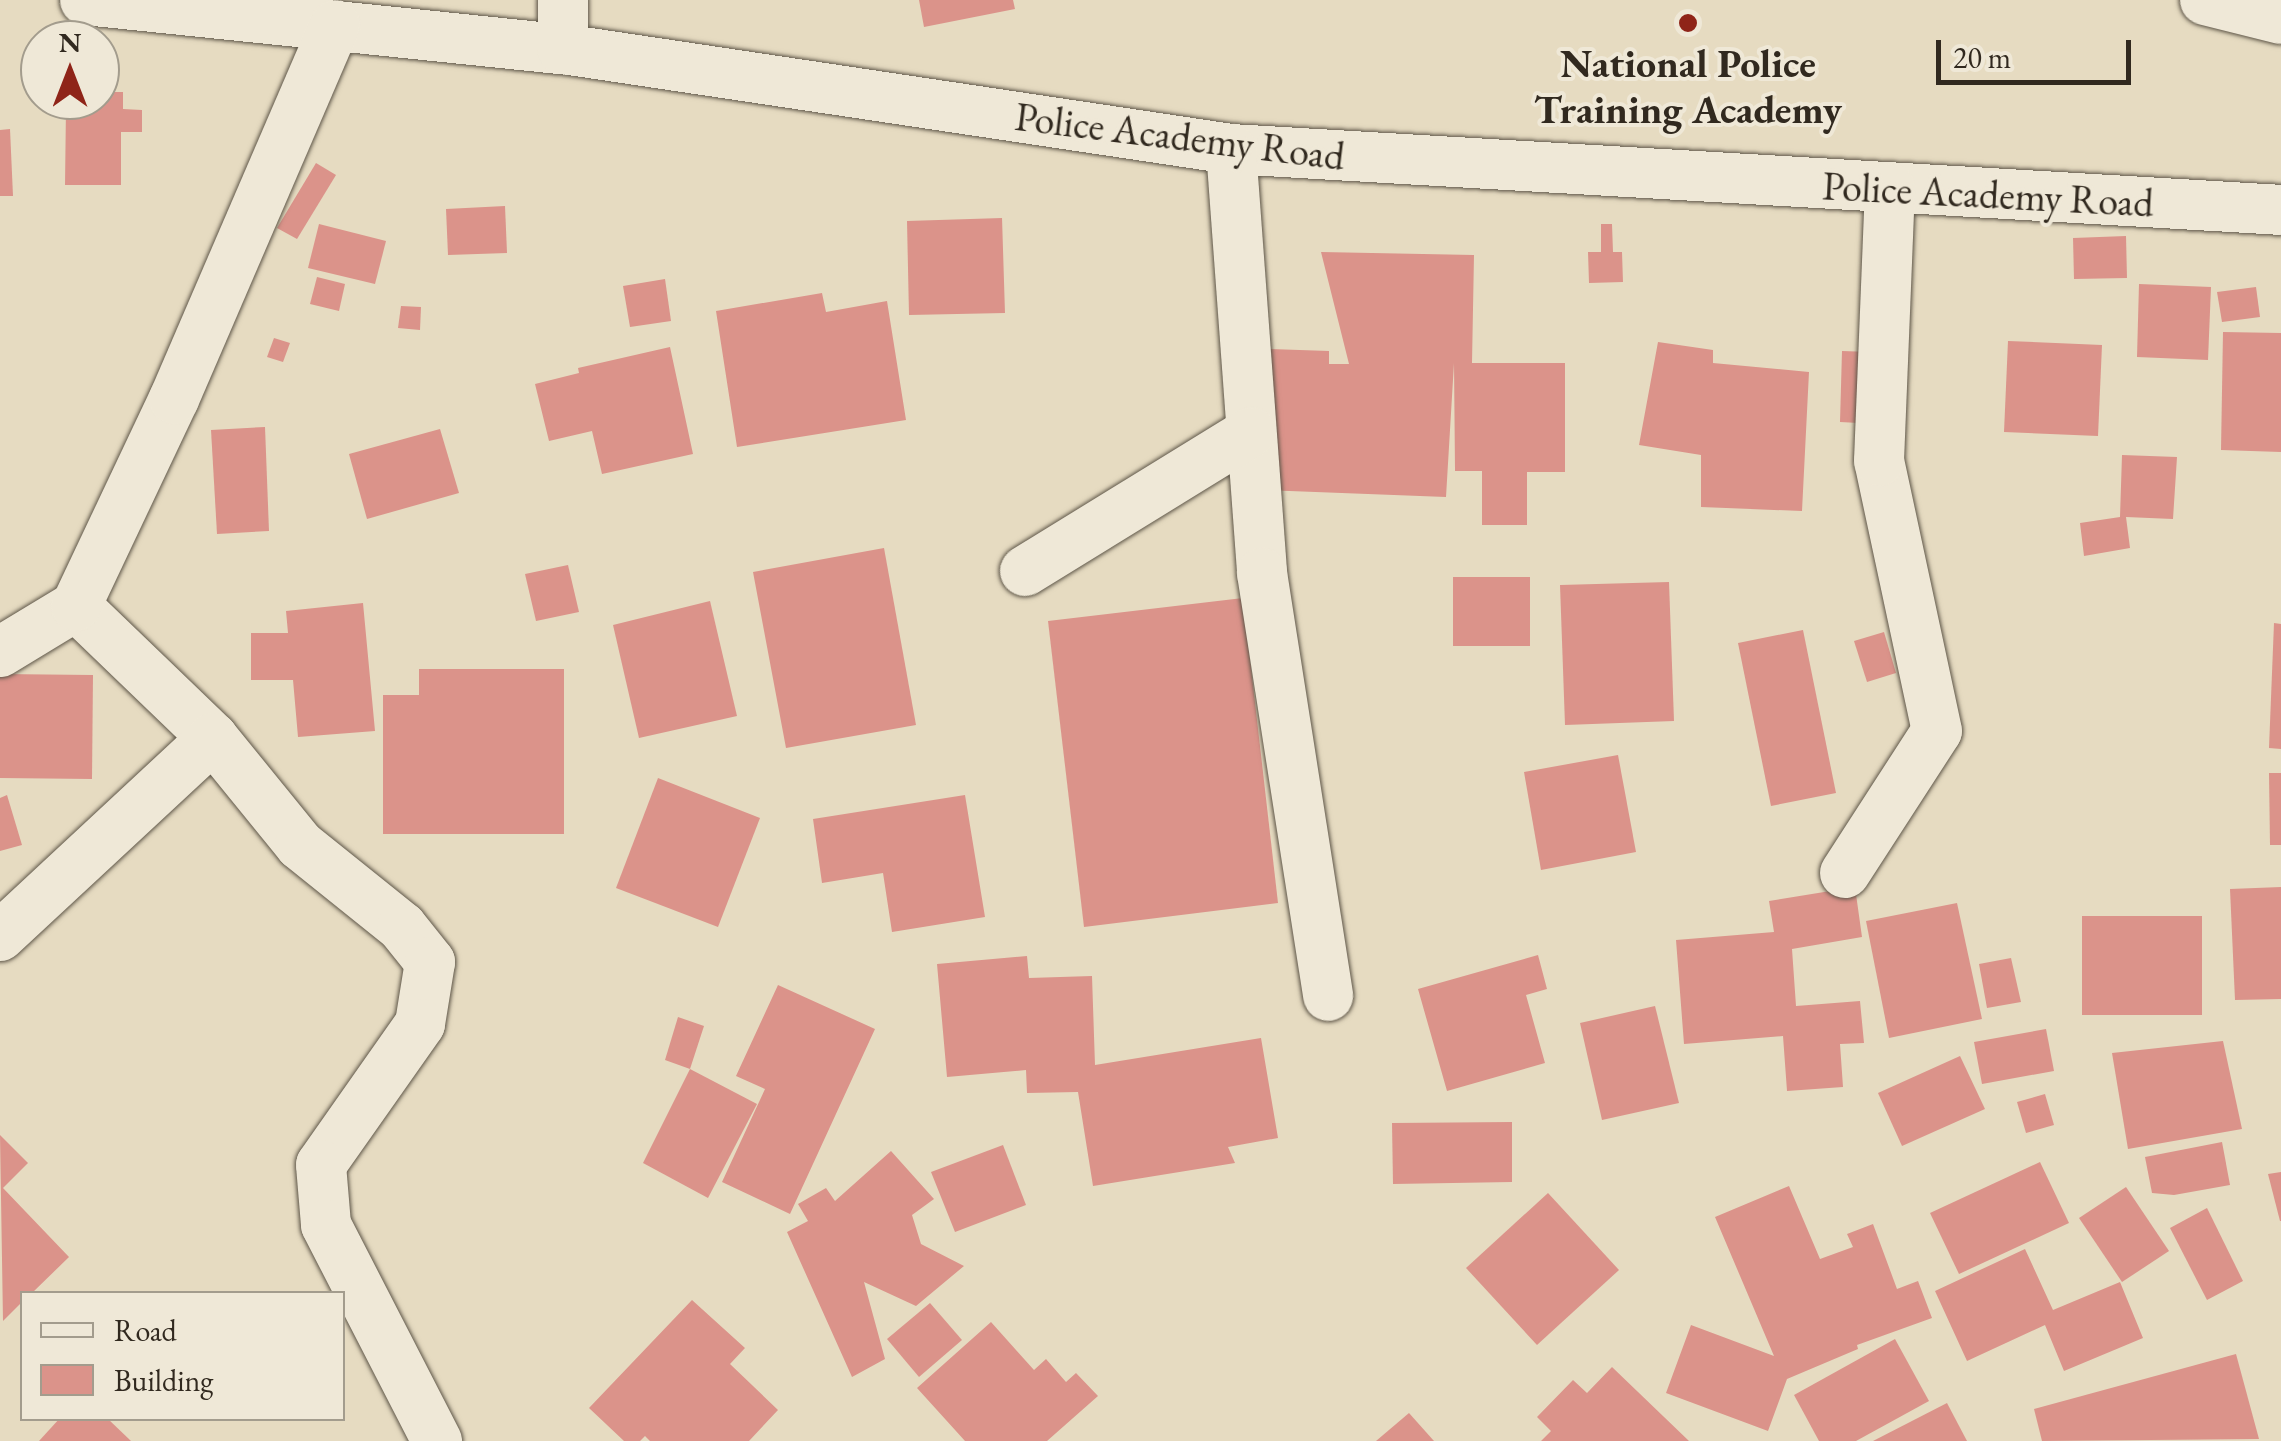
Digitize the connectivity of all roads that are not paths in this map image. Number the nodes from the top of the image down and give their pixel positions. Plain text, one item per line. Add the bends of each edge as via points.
1 (85, 0) edge
2 (563, 0) edge
3 (2206, 0) edge
4 (2281, 20) edge
5 (335, 25) junction
6 (563, 50) junction
7 (1231, 149) junction
8 (1890, 188) junction
9 (2281, 210) edge
10 (1252, 432) junction
11 (1024, 571) dead end
12 (76, 606) junction
13 (0, 652) edge
14 (214, 738) junction
15 (1845, 873) dead end
16 (0, 936) edge
17 (1328, 996) dead end
18 (437, 1441) edge

1 - 5 street, Police Academy Road
2 - 6 street
3 - 4 street
5 - 6 street, Police Academy Road
5 - 12 street via 174,399
6 - 7 street, Police Academy Road
7 - 8 street, Police Academy Road
7 - 10 street
8 - 9 street, Police Academy Road
8 - 15 street via 1878,461 1937,731
10 - 11 street
10 - 17 street via 1262,573
12 - 13 street
12 - 14 street
14 - 16 street
14 - 18 street via 300,845 402,926 430,962 420,1024 321,1165 326,1226

